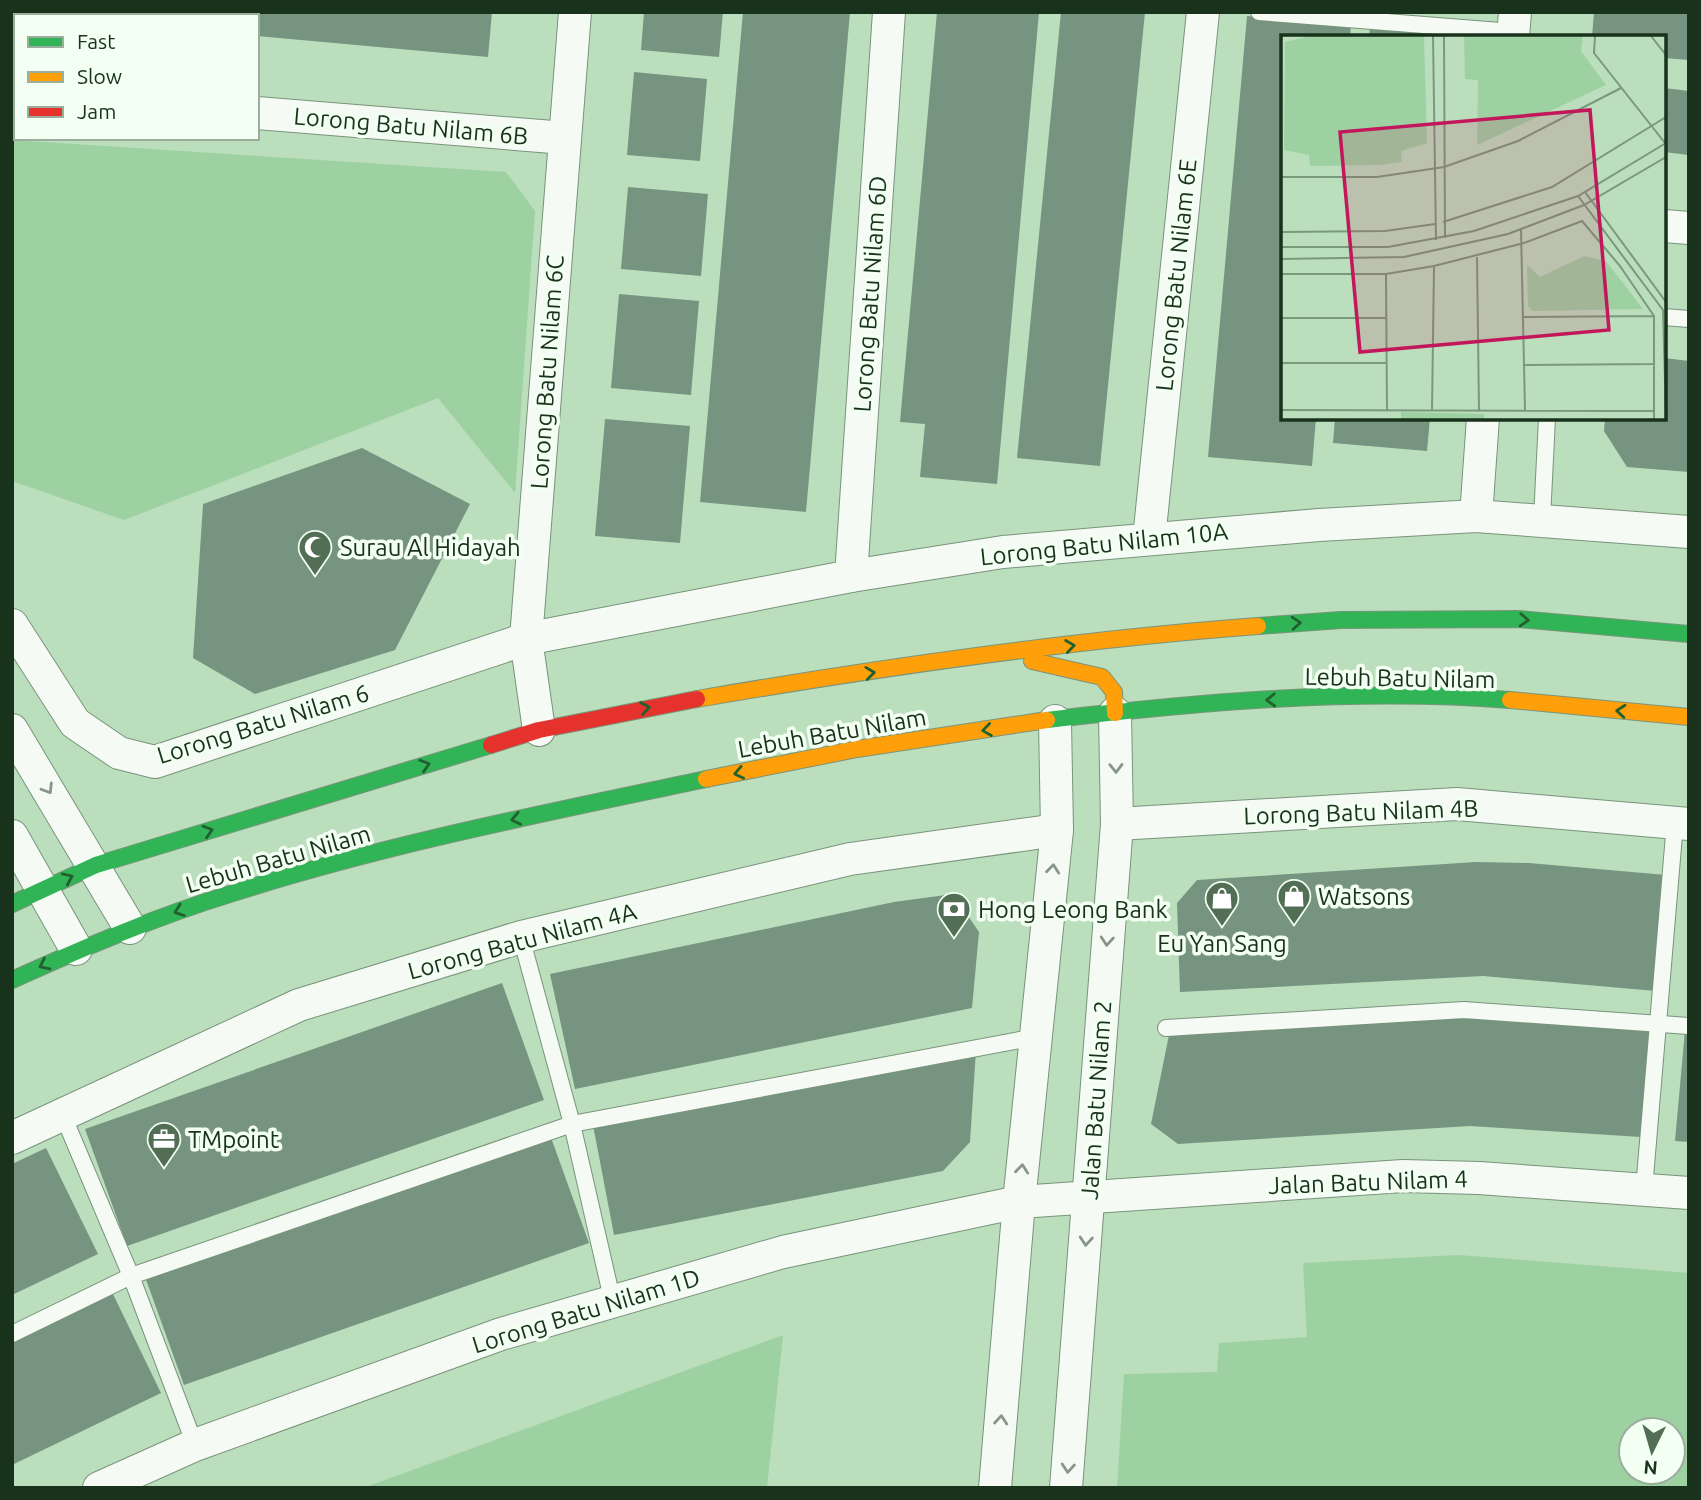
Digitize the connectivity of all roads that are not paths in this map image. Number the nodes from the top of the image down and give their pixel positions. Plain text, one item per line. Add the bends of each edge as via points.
1 (575, 12) edge
2 (889, 12) edge
3 (1203, 12) edge
4 (1259, 12) edge
5 (1514, 27) edge
6 (259, 113) edge
7 (565, 138) junction
8 (1666, 226) edge
9 (1689, 228) edge
10 (1666, 317) edge
11 (1689, 319) edge
12 (1483, 420) edge
13 (1547, 420) edge
14 (1476, 516) junction
15 (1542, 519) junction
16 (1689, 532) edge
17 (1149, 539) junction
18 (851, 576) junction
19 (12, 625) edge
20 (1689, 634) edge
21 (526, 639) junction
22 (1002, 656) junction
23 (1115, 713) junction
24 (1689, 717) edge
25 (1055, 721) junction
26 (12, 730) edge
27 (539, 730) junction
28 (1682, 823) edge
29 (1117, 824) junction
30 (1057, 830) junction
31 (12, 836) edge
32 (96, 865) junction
33 (41, 890) junction
34 (12, 904) edge
35 (131, 928) junction
36 (521, 937) junction
37 (76, 949) junction
38 (12, 980) edge
39 (1658, 1023) junction
40 (1689, 1026) edge
41 (1166, 1028) dead end
42 (1036, 1037) junction
43 (62, 1114) junction
44 (572, 1124) junction
45 (12, 1138) edge
46 (1644, 1189) junction
47 (1689, 1193) edge
48 (1089, 1198) junction
49 (1019, 1202) junction
50 (131, 1276) junction
51 (613, 1303) junction
52 (12, 1334) edge
53 (195, 1446) junction
54 (99, 1488) edge
55 (995, 1488) edge
56 (1066, 1488) edge

1 - 7 street, Lorong Batu Nilam 6C
2 - 18 street, Lorong Batu Nilam 6D
3 - 17 street, Lorong Batu Nilam 6E
4 - 5 lane
6 - 7 street, Lorong Batu Nilam 6B
7 - 21 street, Lorong Batu Nilam 6C
8 - 9 street
10 - 11 lane
12 - 14 street
13 - 15 lane
14 - 15 street, Lorong Batu Nilam 10A
14 - 17 street, Lorong Batu Nilam 10A
15 - 16 street, Lorong Batu Nilam 10A
17 - 18 street, Lorong Batu Nilam 10A via 1003,552
18 - 21 street, Lorong Batu Nilam 10A
19 - 21 street, Lorong Batu Nilam 6 via 75,723 119,753 156,762
22 -> 20 main road, Lebuh Batu Nilam via 1153,634 1341,620 1519,619
21 - 27 street, Lorong Batu Nilam 6C
22 - 23 main road via 1102,677 1114,692
27 -> 22 main road, Lebuh Batu Nilam via 796,682
24 -> 23 main road, Lebuh Batu Nilam via 1446,696 1262,700
23 - 25 main road, Lebuh Batu Nilam
23 -> 29 street, Jalan Batu Nilam 2
25 - 30 street
25 -> 35 main road, Lebuh Batu Nilam via 856,749 462,830 250,887
26 -> 32 street
32 -> 27 main road, Lebuh Batu Nilam
28 - 29 street, Lorong Batu Nilam 4B via 1457,804
28 - 39 lane
29 -> 48 street, Jalan Batu Nilam 2
30 - 36 street, Lorong Batu Nilam 4A via 850,859
42 -> 30 street
31 - 33 street
33 -> 32 main road, Lebuh Batu Nilam
32 - 35 street
33 - 34 main road, Lebuh Batu Nilam
33 - 37 street
35 - 37 main road, Lebuh Batu Nilam
36 - 43 street, Lorong Batu Nilam 4A via 299,1005
36 - 44 lane
37 -> 38 main road, Lebuh Batu Nilam
39 - 40 lane
39 - 41 lane via 1464,1010
39 - 46 lane
42 - 44 lane
49 -> 42 street
43 - 45 street, Lorong Batu Nilam 4A
43 - 50 lane
44 - 50 lane
44 - 51 lane
46 - 47 street, Jalan Batu Nilam 4
46 - 48 street, Jalan Batu Nilam 4 via 1403,1175
48 - 49 street, Lorong Batu Nilam 1D
48 -> 56 street, Jalan Batu Nilam 2
49 - 51 street, Lorong Batu Nilam 1D via 783,1252
55 -> 49 street
50 - 52 lane
50 - 53 lane
51 - 53 street, Lorong Batu Nilam 1D via 501,1334
53 - 54 street, Lorong Batu Nilam 1D

